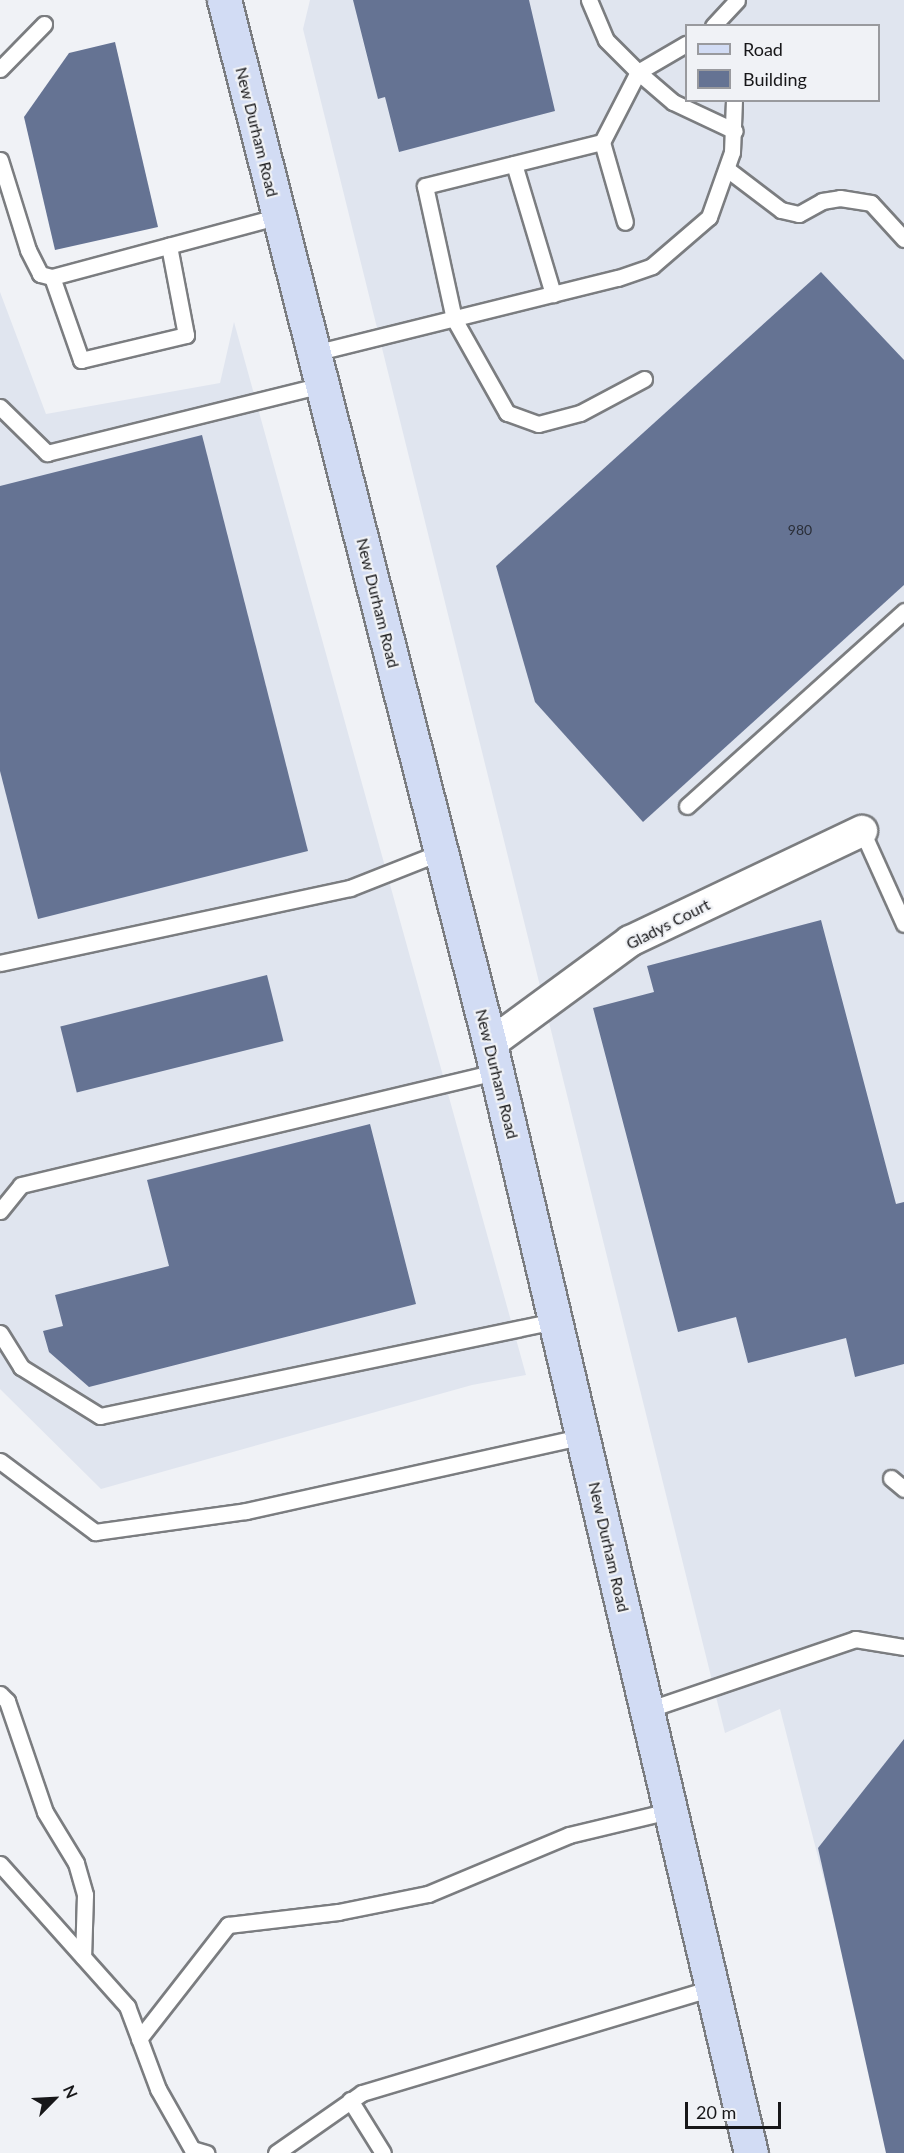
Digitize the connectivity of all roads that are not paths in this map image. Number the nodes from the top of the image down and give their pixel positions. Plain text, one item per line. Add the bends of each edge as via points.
1 (224, 0) edge
2 (589, 0) edge
3 (737, 0) edge
4 (44, 24) dead end
5 (715, 24) edge
6 (685, 45) edge
7 (0, 69) edge
8 (638, 72) junction
9 (734, 102) edge
10 (735, 130) junction
11 (602, 142) junction
12 (0, 160) edge
13 (514, 164) junction
14 (727, 169) junction
15 (279, 216) junction
16 (626, 222) dead end
17 (904, 239) edge
18 (169, 246) junction
19 (52, 277) junction
20 (553, 294) junction
21 (454, 319) junction
22 (314, 353) junction
23 (644, 379) dead end
24 (322, 385) junction
25 (0, 407) edge
26 (904, 611) edge
27 (687, 806) dead end
28 (862, 831) joint
29 (441, 852) junction
30 (904, 924) edge
31 (0, 963) edge
32 (493, 1058) junction
33 (0, 1211) edge
34 (555, 1320) junction
35 (0, 1333) edge
36 (583, 1436) junction
37 (0, 1461) edge
38 (891, 1478) dead end
39 (904, 1490) edge
40 (904, 1647) edge
41 (0, 1694) edge
42 (647, 1710) junction
43 (669, 1811) junction
44 (0, 1864) edge
45 (83, 1957) junction
46 (712, 1988) junction
47 (139, 2039) junction
48 (351, 2100) junction
49 (206, 2153) edge
50 (276, 2153) edge
51 (383, 2153) edge
52 (751, 2153) edge

1 - 15 main road, New Durham Road
2 - 8 lane via 606,40
3 - 5 lane
4 - 7 lane
6 - 8 lane
8 - 10 lane via 673,102
8 - 11 lane
9 - 10 lane
10 - 14 lane
11 - 13 lane
11 - 16 lane
12 - 19 lane via 28,250 40,274
13 - 20 lane
13 - 21 lane via 425,186
14 - 17 lane via 781,210 799,214 822,201 840,198 871,203
14 - 20 lane via 709,217 652,266
15 - 18 lane
15 - 22 main road, New Durham Road
18 - 19 lane
18 - 19 lane via 186,335 81,360
20 - 21 lane
21 - 22 lane
21 - 23 lane via 507,413 538,424 580,413
22 - 24 main road, New Durham Road
24 - 25 lane via 47,453
24 - 29 main road, New Durham Road
26 - 27 lane
28 - 30 lane
28 - 32 street, Gladys Court via 630,941
29 - 31 lane via 350,888
29 - 32 main road, New Durham Road
32 - 33 lane via 21,1185
32 - 34 main road, New Durham Road
34 - 35 lane via 100,1416 21,1366
34 - 36 main road, New Durham Road
36 - 37 lane via 246,1511 95,1532
36 - 42 main road, New Durham Road
38 - 39 lane
40 - 42 lane via 855,1639
41 - 45 lane via 7,1701 45,1812 76,1863 85,1895
42 - 43 main road, New Durham Road
43 - 46 main road, New Durham Road
43 - 47 lane via 569,1835 428,1894 338,1912 228,1925
44 - 45 lane
45 - 47 lane via 127,2006
46 - 48 lane via 362,2093
46 - 52 main road, New Durham Road
47 - 49 lane via 158,2089 192,2149
48 - 50 lane
48 - 51 lane

